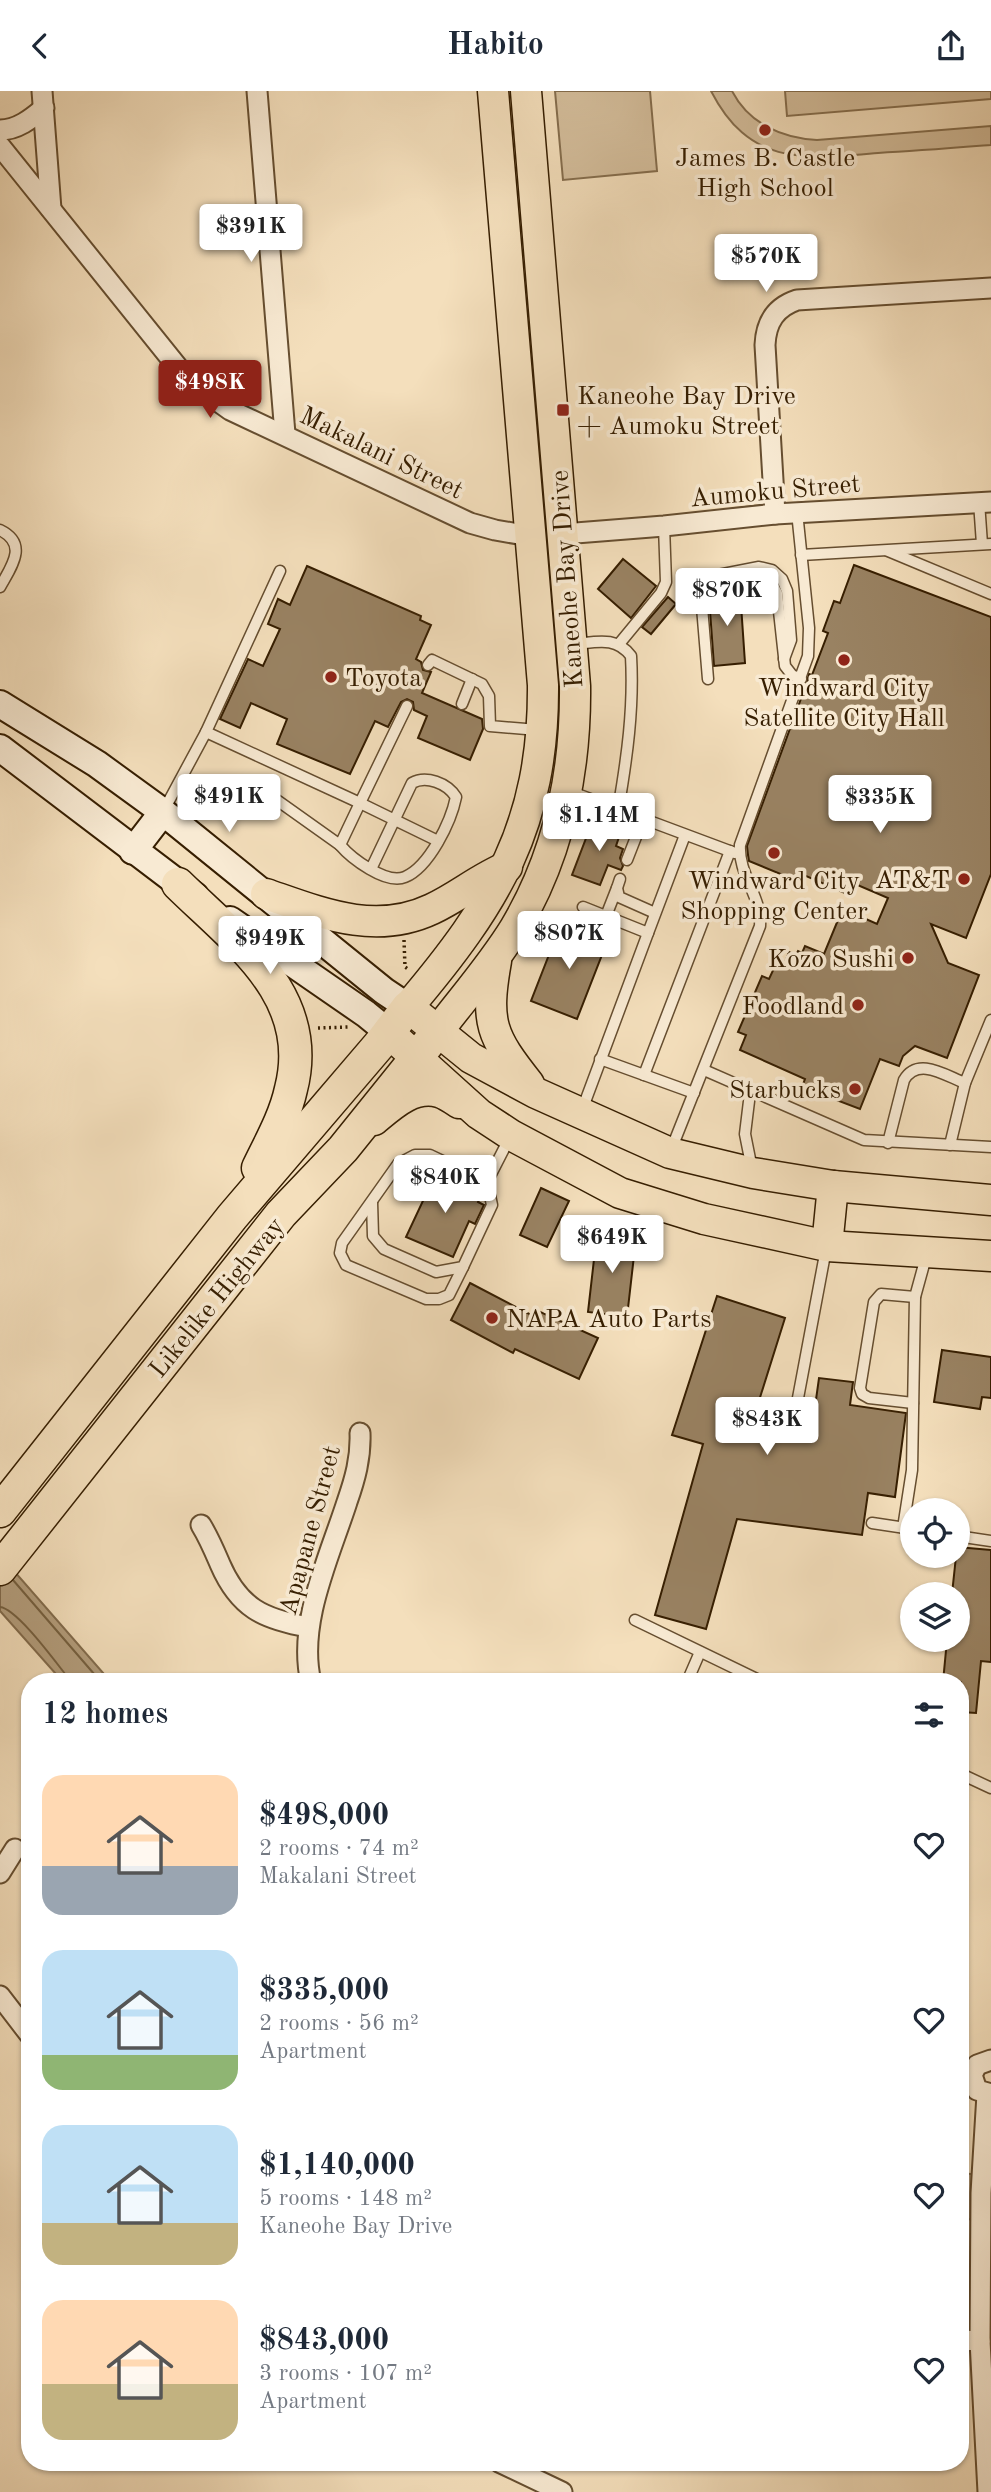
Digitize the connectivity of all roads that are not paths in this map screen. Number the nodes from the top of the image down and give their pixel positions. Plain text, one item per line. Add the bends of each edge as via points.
1 (257, 91) edge
2 (493, 91) edge
3 (526, 91) edge
4 (43, 99) edge
5 (0, 130) edge
6 (0, 146) edge
7 (51, 209) junction
8 (991, 288) edge
9 (285, 434) junction
10 (985, 502) edge
11 (797, 512) junction
12 (775, 514) junction
13 (664, 526) junction
14 (0, 530) edge
15 (563, 534) junction
16 (530, 536) junction
17 (987, 544) edge
18 (884, 550) junction
19 (801, 555) junction
20 (280, 571) dead end
21 (0, 587) edge
22 (991, 594) edge
23 (619, 644) junction
24 (572, 645) junction
25 (428, 665) dead end
26 (472, 679) junction
27 (708, 679) dead end
28 (801, 679) junction
29 (0, 703) edge
30 (462, 704) dead end
31 (407, 706) dead end
32 (542, 730) junction
33 (206, 732) junction
34 (0, 748) edge
35 (257, 786) dead end
36 (567, 790) junction
37 (360, 803) junction
38 (618, 810) junction
39 (163, 811) junction
40 (643, 819) junction
41 (394, 820) junction
42 (685, 835) junction
43 (438, 841) junction
44 (340, 845) junction
45 (133, 851) junction
46 (734, 853) junction
47 (628, 860) dead end
48 (507, 867) junction
49 (371, 869) junction
50 (178, 884) junction
51 (266, 894) junction
52 (583, 907) dead end
53 (655, 913) junction
54 (606, 916) junction
55 (648, 933) junction
56 (497, 955) junction
57 (408, 1007) junction
58 (991, 1020) edge
59 (438, 1031) junction
60 (388, 1032) junction
61 (415, 1058) junction
62 (600, 1059) junction
63 (704, 1070) junction
64 (644, 1075) junction
65 (965, 1083) junction
66 (536, 1093) junction
67 (694, 1093) junction
68 (758, 1094) junction
69 (580, 1113) junction
70 (479, 1114) junction
71 (511, 1135) junction
72 (888, 1143) junction
73 (950, 1145) junction
74 (991, 1147) edge
75 (343, 1149) junction
76 (670, 1153) junction
77 (752, 1173) junction
78 (487, 1182) junction
79 (833, 1186) junction
80 (991, 1200) edge
81 (372, 1201) junction
82 (238, 1210) junction
83 (827, 1245) junction
84 (927, 1253) junction
85 (991, 1256) edge
86 (463, 1267) junction
87 (915, 1297) junction
88 (797, 1398) dead end
89 (913, 1403) junction
90 (360, 1433) dead end
91 (910, 1498) edge
92 (0, 1511) edge
93 (872, 1523) dead end
94 (201, 1525) dead end
95 (900, 1528) edge
96 (970, 1538) edge
97 (991, 1541) edge
98 (5, 1563) edge
99 (635, 1620) dead end
100 (308, 1627) junction
101 (700, 1652) junction
102 (310, 1673) edge
103 (691, 1673) edge
104 (744, 1673) edge
105 (969, 1778) edge
106 (991, 1788) edge
107 (15, 1849) dead end
108 (0, 1873) edge
109 (0, 1996) edge
110 (21, 2023) edge
111 (991, 2060) edge
112 (969, 2072) edge
113 (969, 2078) edge
114 (989, 2094) edge
115 (971, 2340) edge
116 (518, 2471) edge
117 (562, 2492) edge
118 (989, 2492) edge

1 - 9 street
2 - 16 main road, Kaneohe Bay Drive
3 - 15 main road, Kaneohe Bay Drive
4 - 5 street via 31,120
4 - 7 street
6 - 7 street, Makalani Street
7 - 9 street, Makalani Street via 195,385 230,410
8 - 12 street via 797,300 780,308 768,324 765,345
9 - 16 street, Makalani Street via 470,523
10 - 11 street, Aumoku Street
10 - 17 lane
11 - 12 street, Aumoku Street
11 - 19 lane
12 - 13 street, Aumoku Street
13 - 15 street, Aumoku Street
13 - 23 lane via 666,582
14 - 21 lane via 15,542 16,555
15 - 16 main road
15 - 24 main road, Kaneohe Bay Drive
16 - 32 main road, Kaneohe Bay Drive via 543,685
17 - 18 lane
18 - 19 lane
18 - 22 lane
19 - 28 lane via 810,637
20 - 33 lane
23 - 24 lane
23 - 38 lane via 631,656 632,699
24 - 36 main road, Kaneohe Bay Drive via 576,717
25 - 26 lane via 432,660
26 - 30 lane
26 - 32 lane via 486,690 490,726
27 - 28 lane via 701,595 713,576 720,575 763,578 774,585 784,659 788,671
28 - 46 lane
29 - 39 main road
31 - 37 lane
32 - 48 main road, Kaneohe Bay Drive via 531,798
33 - 37 lane
33 - 39 lane
34 - 45 main road
35 - 44 lane
36 - 38 lane
36 - 56 main road, Kaneohe Bay Drive via 544,869
37 - 41 lane
37 - 44 lane
38 - 40 lane
39 - 45 main road
39 - 51 main road
40 - 42 lane
40 - 47 lane
41 - 43 lane
41 - 43 lane via 412,783 427,778 456,797
41 - 49 lane
42 - 46 lane
42 - 53 lane
43 - 49 lane via 421,866 403,878 386,877
44 - 49 lane via 351,858
45 - 50 main road
46 - 63 lane via 759,906 760,926
46 - 64 lane
48 - 51 main road via 430,910 393,921 337,918
48 - 57 main road, Kaneohe Bay Drive via 468,933
50 - 60 main road
50 - 82 highway via 263,968 281,994 294,1028 295,1064 289,1096
51 - 57 main road
52 - 54 lane
53 - 54 lane via 622,900 617,893 619,883
53 - 55 lane
54 - 55 lane
55 - 62 lane
56 - 59 main road, Kaneohe Bay Drive
56 - 66 main road via 490,994 495,1035
57 - 59 main road
57 - 60 highway, Likelike Highway
58 - 65 lane
59 - 61 highway, Likelike Highway
59 - 66 main road via 471,1058
60 - 61 main road
60 - 82 highway, Likelike Highway
61 - 70 main road
61 - 75 highway, Likelike Highway
62 - 64 lane
62 - 69 lane
63 - 67 lane
63 - 68 lane
64 - 67 lane
65 - 72 lane via 927,1068 909,1072
65 - 73 lane
66 - 69 main road
67 - 76 lane
68 - 72 lane via 864,1140
68 - 77 lane via 750,1093 745,1133
69 - 76 main road
70 - 71 main road
70 - 75 main road via 438,1091 412,1093 396,1101
71 - 78 lane
71 - 83 main road via 620,1193 704,1219
72 - 73 lane
73 - 74 lane
75 - 98 highway, Likelike Highway via 281,1214
76 - 77 main road
77 - 79 main road
78 - 81 lane via 430,1155 415,1155 398,1164
78 - 86 lane via 492,1205
79 - 80 main road
79 - 83 main road
81 - 86 lane via 373,1236 384,1249 436,1272
81 - 86 lane via 342,1243 340,1253 346,1265 426,1299 449,1295
82 - 92 highway, Likelike Highway
83 - 84 main road
83 - 88 lane
84 - 85 main road
84 - 87 lane
87 - 89 lane
87 - 89 lane via 881,1294 874,1302 860,1388 869,1398
89 - 91 lane
90 - 100 street, Apapane Street via 358,1467
93 - 95 lane
94 - 100 street via 230,1585 247,1605 267,1618
96 - 97 lane
99 - 101 lane
100 - 102 street, Apapane Street
101 - 103 lane
101 - 104 lane
105 - 106 lane
107 - 108 street
109 - 110 street
111 - 112 street
113 - 114 street
114 - 115 street
115 - 118 street
116 - 117 street

